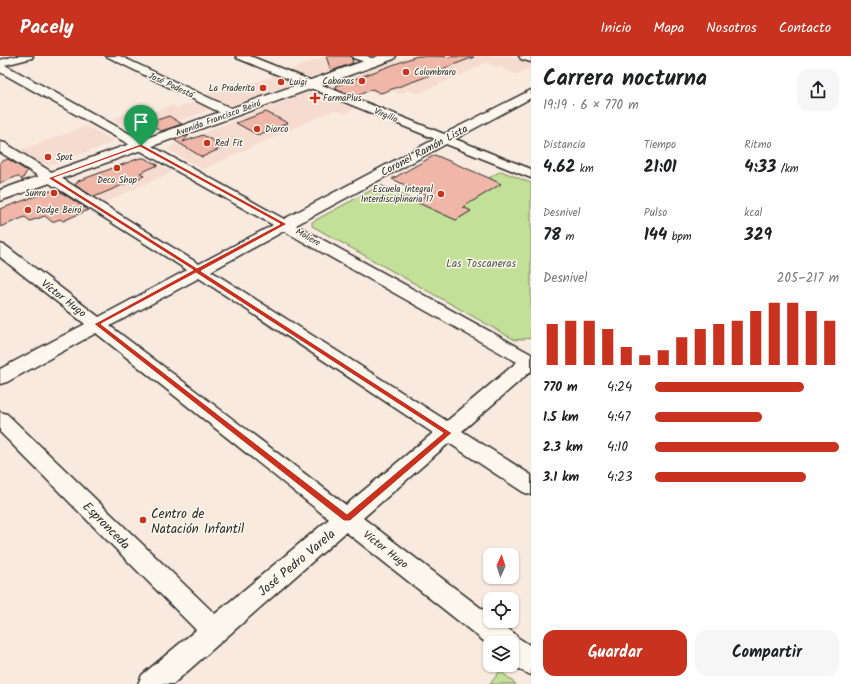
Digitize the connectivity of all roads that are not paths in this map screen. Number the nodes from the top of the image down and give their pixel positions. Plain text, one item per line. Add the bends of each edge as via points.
1 (28, 56) edge
2 (111, 56) edge
3 (241, 56) edge
4 (357, 56) edge
5 (390, 56) edge
6 (525, 56) edge
7 (531, 58) edge
8 (374, 62) junction
9 (0, 65) edge
10 (311, 84) junction
11 (527, 98) edge
12 (231, 113) junction
13 (444, 139) junction
14 (0, 146) edge
15 (141, 146) junction
16 (531, 174) edge
17 (50, 178) junction
18 (0, 196) edge
19 (284, 224) junction
20 (0, 249) edge
21 (196, 271) junction
22 (97, 324) junction
23 (531, 361) edge
24 (0, 377) edge
25 (0, 419) edge
26 (448, 433) junction
27 (531, 486) edge
28 (347, 519) junction
29 (214, 631) junction
30 (497, 636) edge
31 (519, 653) edge
32 (531, 662) edge
33 (152, 684) edge

1 - 9 street
2 - 12 street, José Podestá
3 - 10 street, Virgilio
4 - 8 street
5 - 8 main road, Avenida Francisco Beiró
6 - 7 main road
8 - 10 main road, Avenida Francisco Beiró
9 - 15 street, Moliere
10 - 12 main road, Avenida Francisco Beiró
10 - 13 street, Virgilio
11 - 13 street, Coronel Ramón Lista
12 - 15 main road, Avenida Francisco Beiró
13 - 16 street, Virgilio
13 - 19 street, Coronel Ramón Lista
14 - 17 street
15 - 17 main road, Avenida Francisco Beiró
15 - 19 street, Moliere
17 - 18 main road, Avenida Francisco Beiró
17 - 21 street
19 - 21 street, Coronel Ramón Lista
19 - 23 street, Moliere
20 - 22 street, Víctor Hugo
21 - 22 street, Coronel Ramón Lista
21 - 26 street
22 - 24 street, Coronel Ramón Lista
22 - 28 street, Víctor Hugo
23 - 26 street, José Pedro Varela
25 - 29 street, Espronceda
26 - 27 street
26 - 28 street, José Pedro Varela
28 - 29 street, José Pedro Varela
28 - 30 street, Víctor Hugo
29 - 33 street, José Pedro Varela
31 - 32 street

